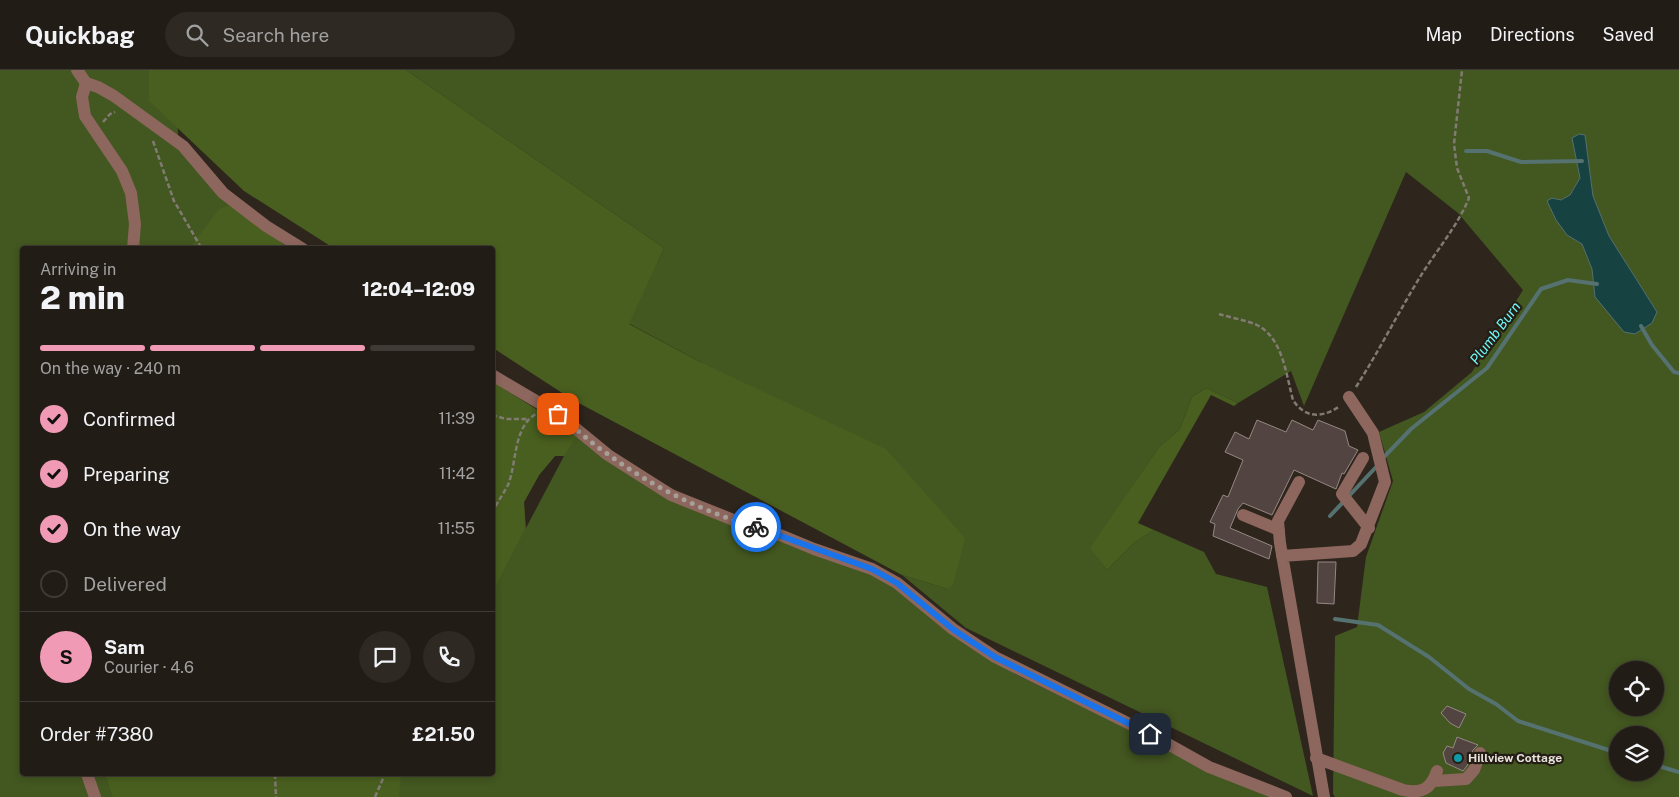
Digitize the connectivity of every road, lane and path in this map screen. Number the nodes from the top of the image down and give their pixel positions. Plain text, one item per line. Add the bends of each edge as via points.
1 (77, 70) edge
2 (1462, 70) edge
3 (86, 83) junction
4 (134, 109) junction
5 (148, 136) dead end
6 (101, 138) junction
7 (133, 246) edge
8 (200, 246) edge
9 (298, 246) edge
10 (1219, 314) dead end
11 (495, 376) edge
12 (1350, 398) junction
13 (546, 408) junction
14 (495, 416) edge
15 (527, 418) junction
16 (1362, 458) dead end
17 (1298, 482) dead end
18 (495, 508) edge
19 (1243, 515) dead end
20 (1369, 528) junction
21 (1279, 530) junction
22 (1282, 556) junction
23 (1480, 752) dead end
24 (1316, 758) junction
25 (88, 776) edge
26 (275, 776) edge
27 (384, 776) edge
28 (95, 797) edge
29 (276, 797) edge
30 (375, 797) edge
31 (1286, 797) edge
32 (1324, 797) edge

1 - 3 street
2 - 12 path via 1454,144 1457,168 1469,198 1462,215 1420,277
3 - 4 street
3 - 6 street via 82,97 85,116
4 - 6 path via 110,114 104,119
4 - 9 street via 183,146 222,193
5 - 8 path via 155,143 174,201
6 - 7 street via 132,194
10 - 12 path via 1255,324 1275,339 1293,400 1304,413 1317,416 1331,412
11 - 13 street
12 - 20 street via 1373,433 1384,474 1385,482
13 - 15 path
13 - 31 street via 608,455 671,495 736,522 768,530 872,569 897,583 954,630 995,657 1150,734 1208,767
14 - 15 path via 506,420
15 - 18 path via 520,433 508,484
16 - 20 street via 1342,494
17 - 21 street via 1278,521
19 - 21 street
20 - 22 street via 1361,544 1353,551
21 - 22 street
22 - 24 street
23 - 24 street via 1474,770 1466,779 1435,776 1430,786 1415,792
24 - 32 street
25 - 28 street
26 - 29 path
27 - 30 path

